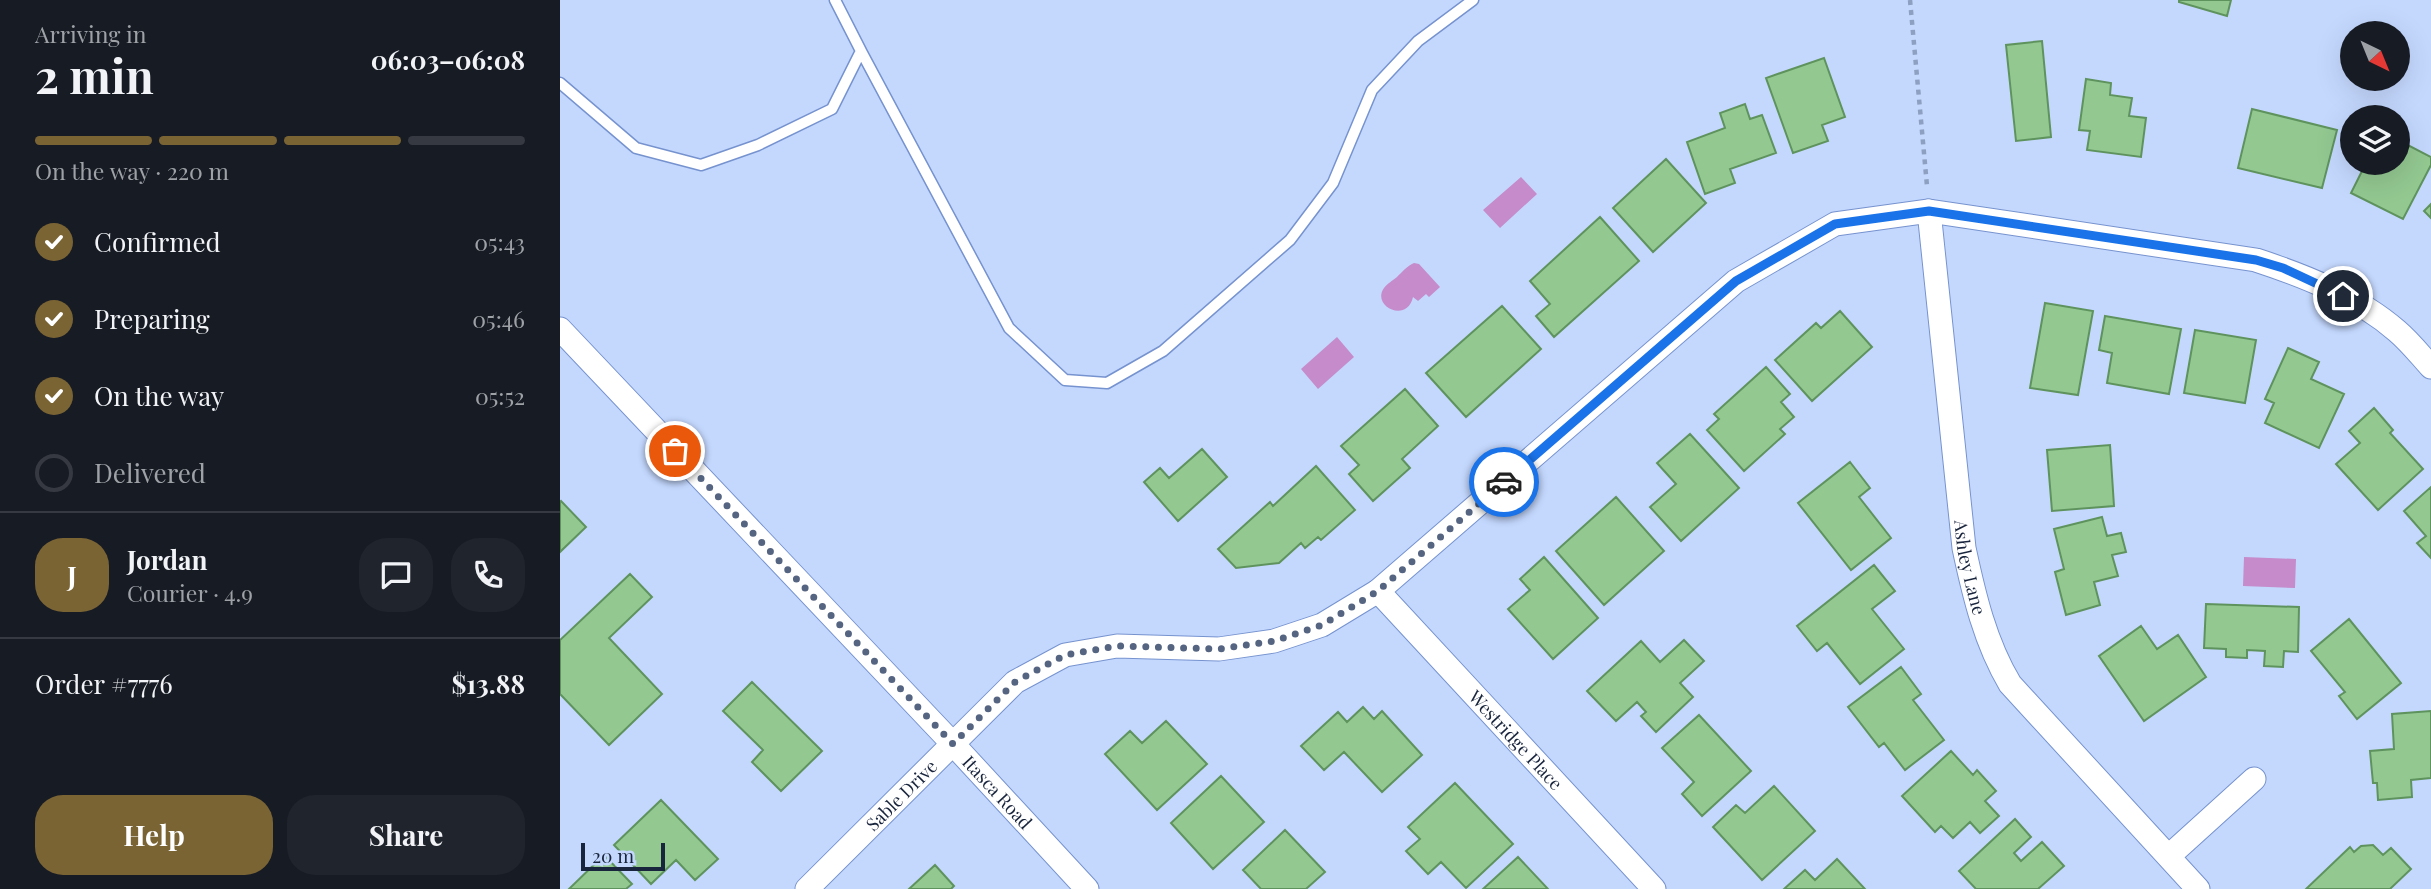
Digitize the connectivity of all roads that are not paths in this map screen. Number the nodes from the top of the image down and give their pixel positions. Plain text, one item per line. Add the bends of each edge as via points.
1 (835, 0) edge
2 (1473, 0) edge
3 (861, 51) junction
4 (560, 83) edge
5 (1929, 211) junction
6 (560, 329) edge
7 (2431, 368) edge
8 (1378, 591) junction
9 (953, 744) junction
10 (2254, 779) dead end
11 (2169, 856) junction
12 (807, 889) edge
13 (1087, 889) edge
14 (1654, 889) edge
15 (2198, 889) edge

1 - 3 lane
2 - 3 lane via 1418,41 1372,90 1334,183 1290,240 1163,351 1107,383 1065,380 1009,328
3 - 4 lane via 832,108 758,145 701,165 636,148
5 - 7 street, Sable Drive via 2256,260 2283,268 2363,305 2398,332
5 - 8 street, Sable Drive via 1835,224 1736,281
5 - 11 street, Ashley Lane via 1964,548 1975,600 1999,666 2010,684
6 - 9 street, Itasca Road
8 - 9 street, Sable Drive via 1322,625 1274,641 1219,649 1117,646 1065,655 1015,682
8 - 14 street, Westridge Place
9 - 12 street, Sable Drive
9 - 13 street, Itasca Road
10 - 11 street
11 - 15 street, Ashley Lane

